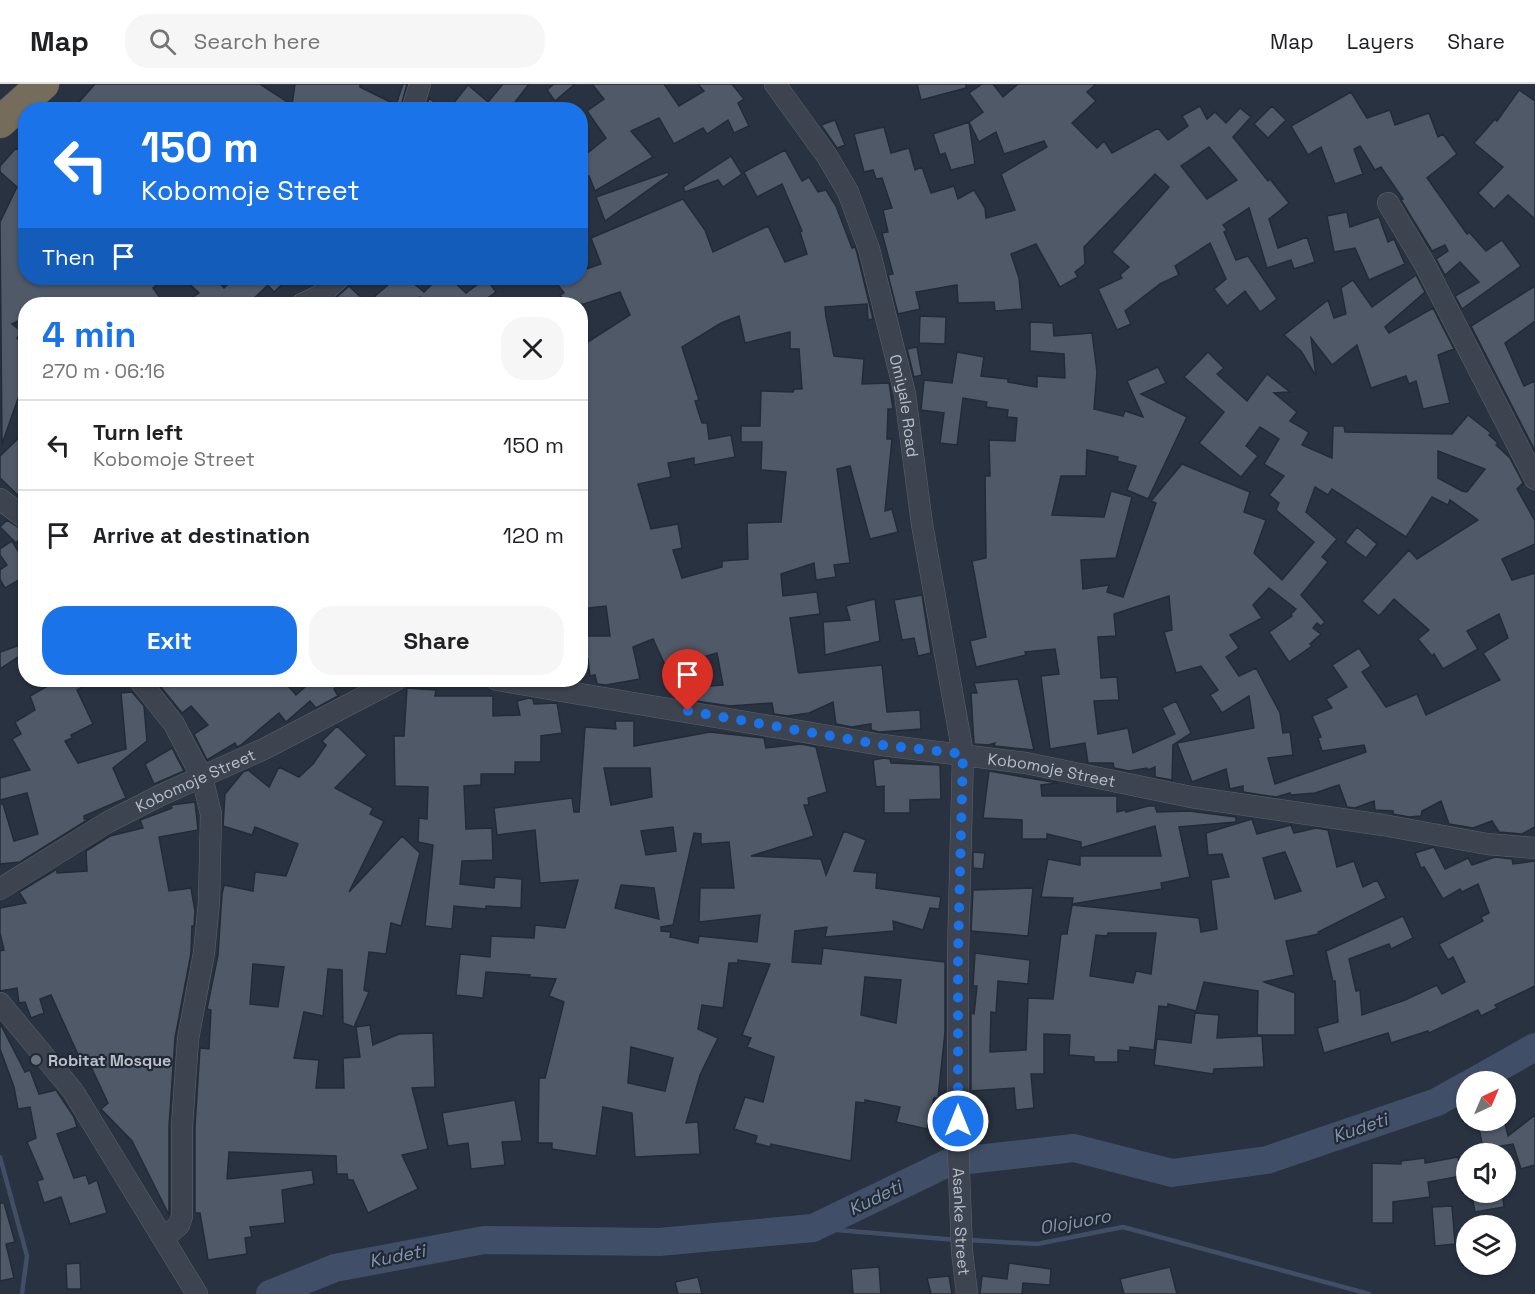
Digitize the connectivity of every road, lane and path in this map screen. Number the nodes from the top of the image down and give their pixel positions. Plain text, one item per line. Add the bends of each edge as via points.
1 (43, 84) edge
2 (68, 84) edge
3 (420, 84) edge
4 (775, 84) edge
5 (23, 102) edge
6 (48, 102) edge
7 (414, 102) edge
8 (18, 106) edge
9 (0, 122) edge
10 (18, 129) edge
11 (0, 145) edge
12 (1388, 203) dead end
13 (331, 285) edge
14 (317, 297) edge
15 (1535, 479) edge
16 (0, 499) edge
17 (18, 513) edge
18 (145, 687) edge
19 (383, 687) edge
20 (538, 687) edge
21 (963, 754) junction
22 (202, 777) junction
23 (1535, 848) edge
24 (0, 890) edge
25 (0, 1003) edge
26 (164, 1238) junction
27 (197, 1294) edge
28 (966, 1294) edge

1 - 5 highway
2 - 6 highway
3 - 7 street
4 - 21 street, Omiyale Road via 848,192 869,249 905,394 922,524
8 - 9 highway
10 - 11 highway
12 - 15 street via 1424,264
13 - 14 street
16 - 17 street
18 - 22 street via 174,724
19 - 22 street, Kobomoje Street
20 - 21 street, Kobomoje Street via 882,745
21 - 23 street, Kobomoje Street via 1105,777 1191,797 1487,844
21 - 28 street, Asanke Street via 958,1145
22 - 24 street, Kobomoje Street via 108,822
22 - 26 street via 211,814 209,902 188,1039 182,1126 182,1216 179,1225
25 - 26 street via 73,1091
26 - 27 street

